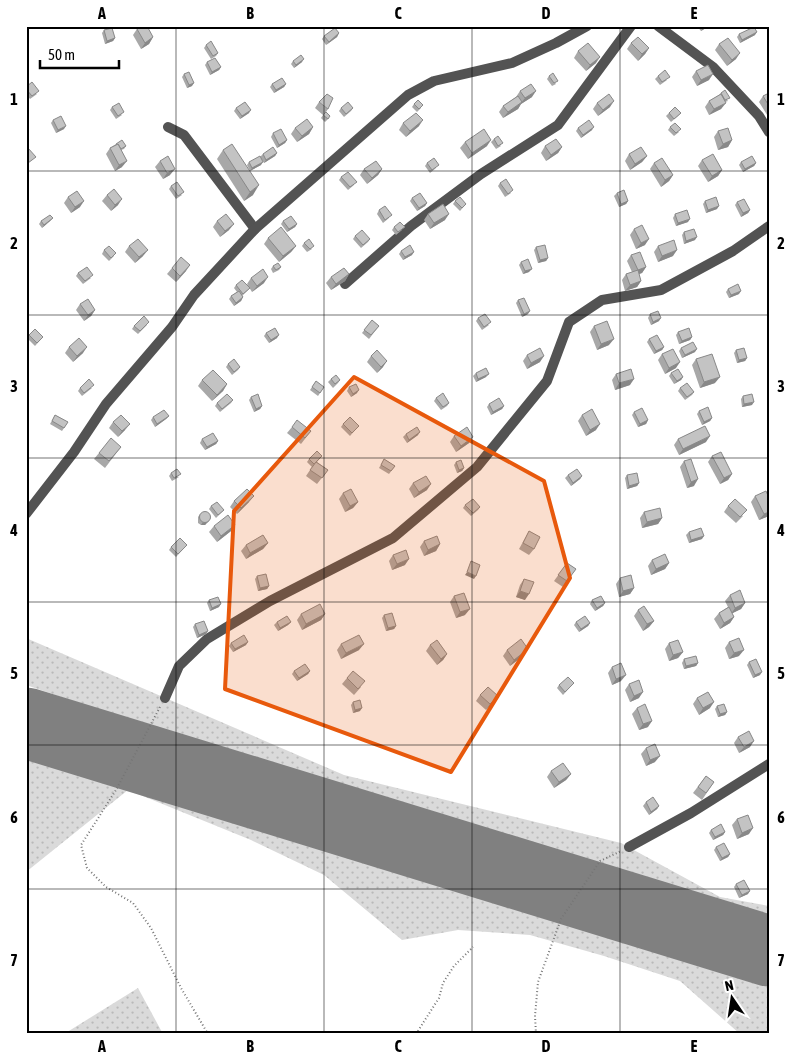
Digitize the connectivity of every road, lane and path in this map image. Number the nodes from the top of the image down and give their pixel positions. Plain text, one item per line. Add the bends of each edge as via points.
1 (587, 26) edge
2 (632, 26) edge
3 (658, 26) edge
4 (168, 127) dead end
5 (769, 132) edge
6 (769, 226) edge
7 (255, 229) junction
8 (345, 284) edge
9 (26, 514) edge
10 (165, 698) joint
11 (769, 764) edge
12 (629, 848) joint
13 (473, 947) dead end
14 (208, 1034) edge
15 (416, 1034) edge
16 (536, 1034) edge

1 - 7 street via 512,63 434,81 408,95
2 - 8 street via 558,125 481,174 411,226
3 - 5 street via 714,67 759,116
4 - 7 street via 184,135
6 - 10 street via 733,251 662,290 602,300 569,322 547,381 477,467 393,538 270,601 207,639 179,666
7 - 9 street via 194,295 172,327 106,404
10 - 14 path via 116,790 81,845 87,868 106,887 133,903 151,928
11 - 12 street
12 - 16 path via 600,860 561,919 538,982
13 - 15 path via 443,982 438,998

